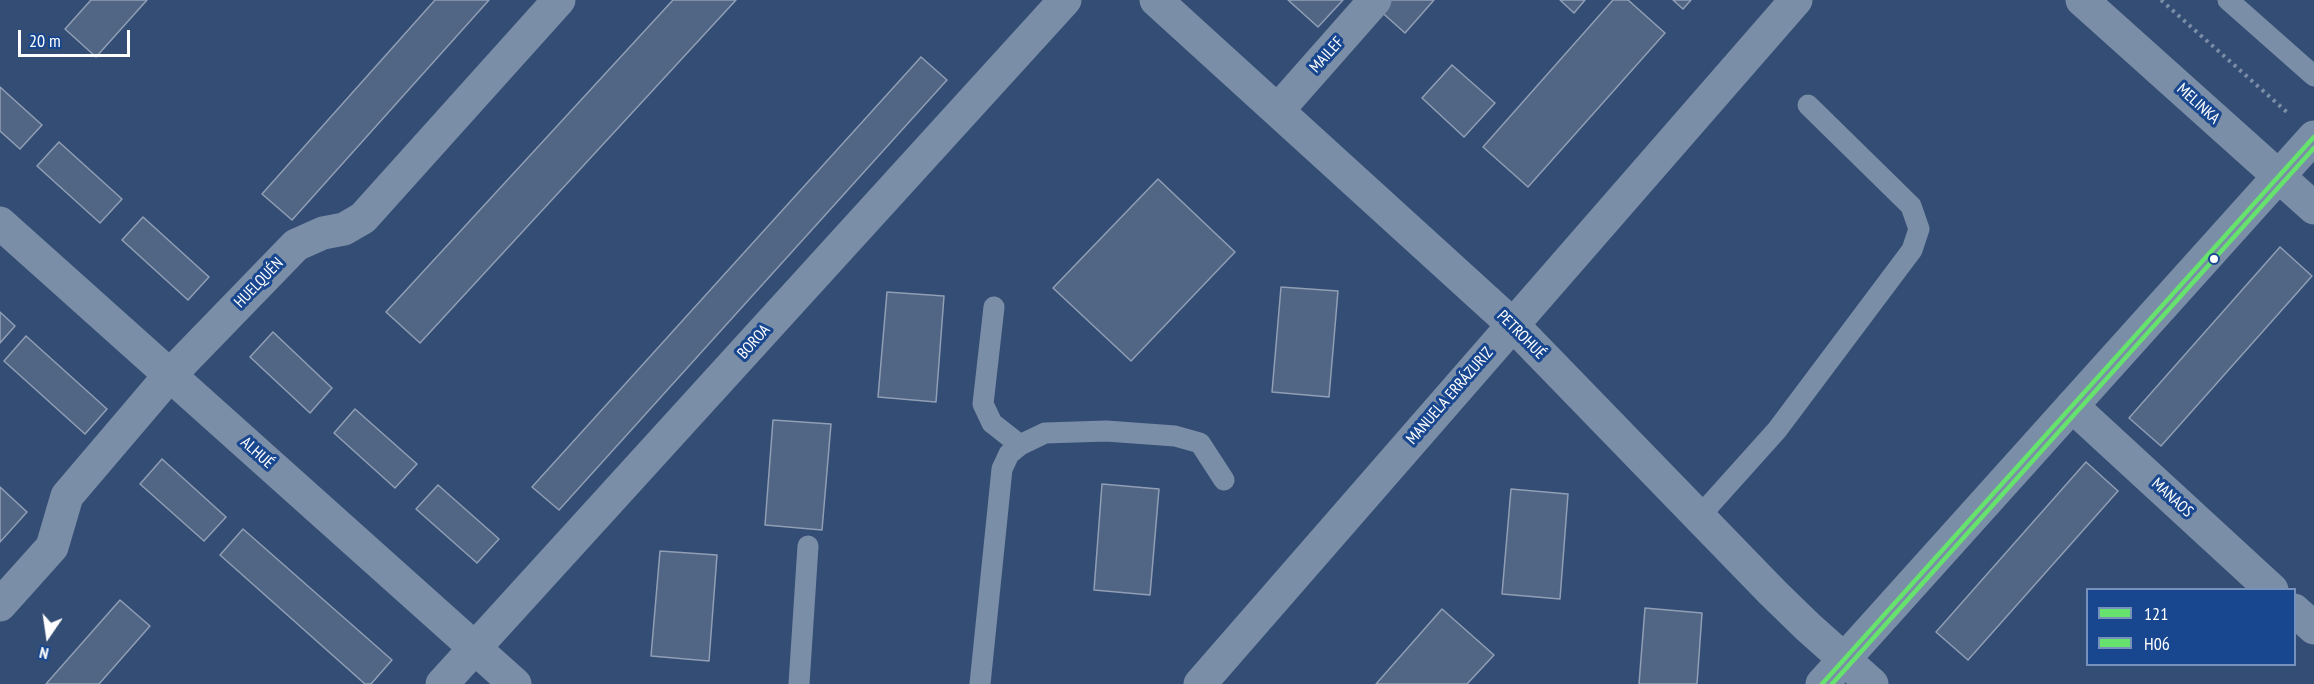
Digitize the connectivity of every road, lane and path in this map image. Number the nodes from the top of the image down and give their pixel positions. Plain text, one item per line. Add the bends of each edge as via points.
1 (559, 0) edge
2 (1065, 0) edge
3 (1156, 0) edge
4 (1375, 0) edge
5 (1796, 0) edge
6 (2082, 0) edge
7 (2161, 0) edge
8 (2228, 0) edge
9 (2314, 76) edge
10 (1808, 105) dead end
11 (1278, 110) junction
12 (2289, 114) dead end
13 (2314, 137) edge
14 (2279, 177) junction
15 (2314, 208) edge
16 (0, 223) edge
17 (994, 307) dead end
18 (1512, 324) junction
19 (170, 375) junction
20 (2072, 406) junction
21 (1020, 445) junction
22 (1224, 480) dead end
23 (1698, 518) junction
24 (807, 546) dead end
25 (2270, 588) edge
26 (0, 605) edge
27 (2296, 611) edge
28 (2314, 628) edge
29 (475, 648) junction
30 (1844, 658) junction
31 (442, 684) edge
32 (515, 684) edge
33 (799, 684) edge
34 (980, 684) edge
35 (1200, 684) edge
36 (1822, 684) edge
37 (1872, 684) edge

1 - 19 street, HUELQUÉN via 363,218 344,229 323,232 296,245
2 - 29 street, BOROA
3 - 11 street, PETROHUÉ
4 - 11 street, MAILEF
5 - 18 street, MANUELA ERRÁZURIZ
6 - 14 street, MELINKA
7 - 12 path
8 - 9 lane
10 - 23 lane via 1911,206 1919,229 1912,250 1777,430
11 - 18 street, PETROHUÉ
13 - 14 street
14 - 15 street, MELINKA
14 - 20 street
16 - 19 street, ALHUÉ
17 - 21 lane via 983,404 992,423
18 - 23 street, PETROHUÉ
18 - 35 street, MANUELA ERRÁZURIZ
19 - 26 street, HUELQUÉN via 67,496 52,548
19 - 29 street, ALHUÉ
20 - 25 street, MANAOS
20 - 30 street
21 - 22 lane via 1045,433 1106,431 1175,436 1200,443
21 - 34 lane via 1009,454 1002,469
23 - 30 street, PETROHUÉ
24 - 33 lane
27 - 28 street
29 - 31 street, BOROA
29 - 32 street, ALHUÉ
30 - 36 street
30 - 37 street, PETROHUÉ

